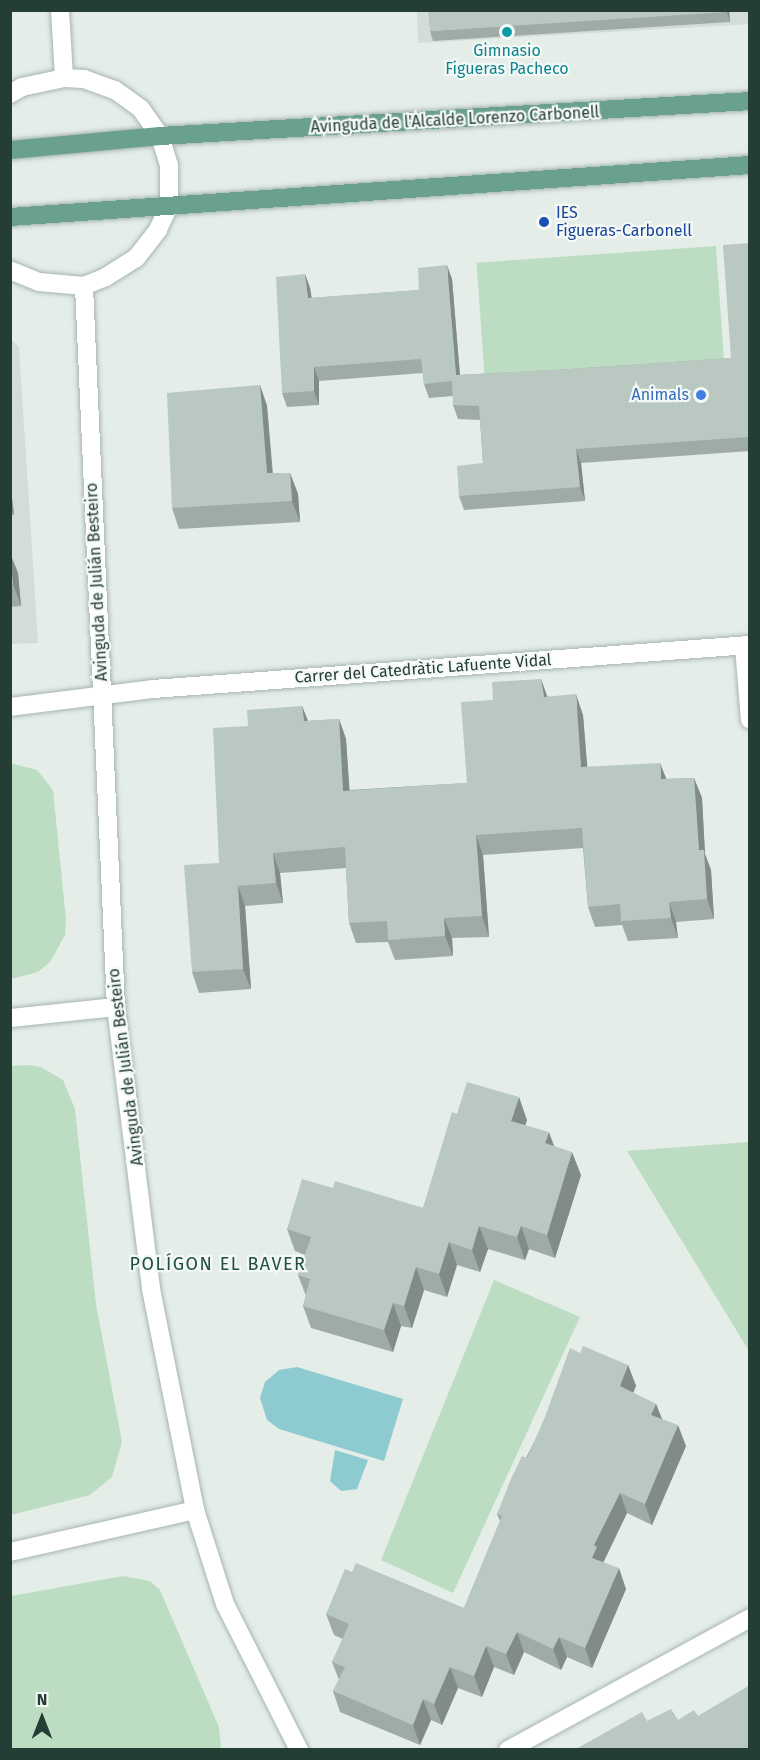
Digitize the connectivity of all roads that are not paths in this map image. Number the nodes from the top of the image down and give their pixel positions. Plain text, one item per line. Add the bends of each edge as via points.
1 (60, 10) edge
2 (64, 78) junction
3 (10, 94) edge
4 (750, 101) edge
5 (160, 136) junction
6 (10, 150) edge
7 (750, 165) edge
8 (169, 207) junction
9 (10, 218) edge
10 (10, 270) edge
11 (84, 286) junction
12 (747, 645) edge
13 (102, 694) junction
14 (10, 707) edge
15 (750, 720) edge
16 (116, 1007) junction
17 (10, 1018) edge
18 (195, 1510) junction
19 (10, 1552) edge
20 (750, 1618) edge
21 (299, 1749) edge
22 (508, 1749) edge

1 - 2 street
2 - 3 street via 22,87
2 - 5 street via 84,79 115,90 141,109
4 - 5 main road, Avinguda de l'Alcalde Lorenzo Carbonell
5 - 6 main road, Avinguda de l'Alcalde Lorenzo Carbonell
5 - 8 street via 169,165
7 - 8 main road
8 - 9 main road
8 - 11 street via 158,230 136,258
10 - 11 street via 39,282
11 - 13 street, Avinguda de Julián Besteiro
12 - 13 street, Carrer del Catedràtic Lafuente Vidal
12 - 15 street, Carrer del Catedràtic Lafuente Vidal
13 - 14 street, Carrer del Catedràtic Lafuente Vidal
13 - 16 street, Avinguda de Julián Besteiro
16 - 17 street
16 - 18 street, Avinguda de Julián Besteiro via 151,1289
18 - 19 street
18 - 21 street, Avinguda de Julián Besteiro via 225,1604
20 - 22 street

